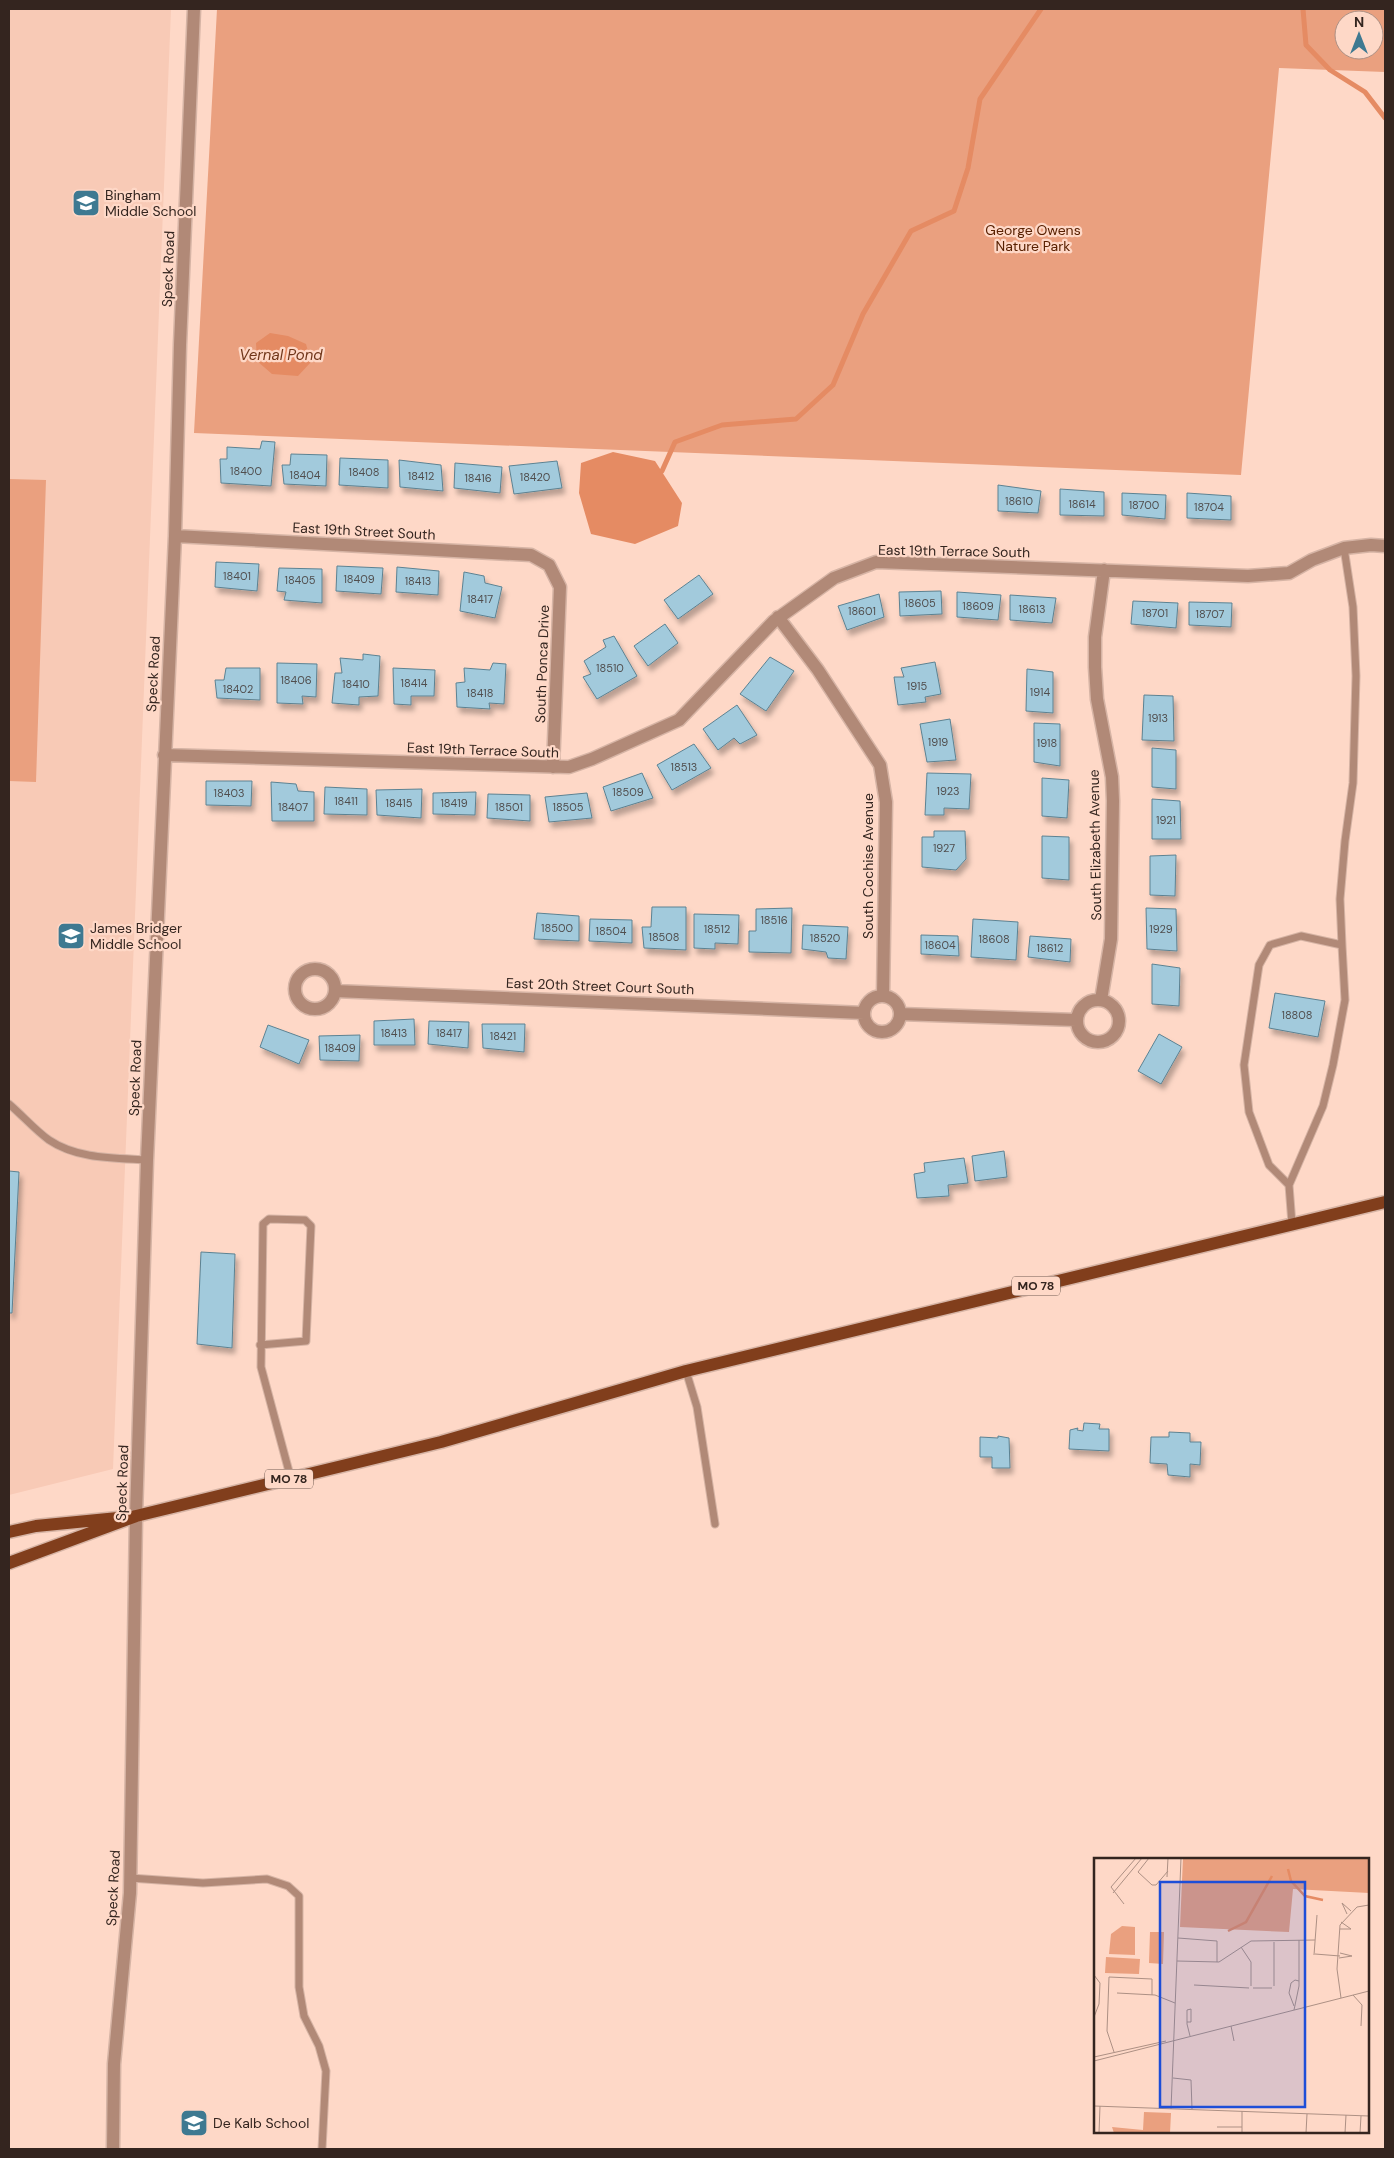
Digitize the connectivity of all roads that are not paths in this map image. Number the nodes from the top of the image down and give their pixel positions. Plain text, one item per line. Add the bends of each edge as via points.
1 (194, 9) edge
2 (175, 536) junction
3 (1385, 546) edge
4 (1344, 548) junction
5 (549, 565) joint
6 (1104, 570) junction
7 (778, 617) junction
8 (164, 755) junction
9 (553, 766) junction
10 (1342, 945) junction
11 (336, 991) dead end
12 (883, 996) junction
13 (1102, 1000) junction
14 (864, 1013) junction
15 (900, 1014) junction
16 (1076, 1020) junction
17 (9, 1104) edge
18 (147, 1160) junction
19 (1289, 1185) junction
20 (1385, 1202) edge
21 (1292, 1224) junction
22 (260, 1345) junction
23 (686, 1371) junction
24 (291, 1479) junction
25 (136, 1516) junction
26 (715, 1524) dead end
27 (9, 1532) edge
28 (9, 1563) edge
29 (130, 1878) junction
30 (113, 2149) edge
31 (322, 2149) edge

1 - 2 street, Speck Road
2 - 5 street, East 19th Street South via 531,555
2 - 8 street, Speck Road
3 - 4 street, East 19th Terrace South
4 - 6 street, East 19th Terrace South via 1289,573 1248,576
4 - 10 lane via 1353,607 1356,676 1353,783 1340,899
5 - 9 street, South Ponca Drive via 560,587
6 - 7 street, East 19th Terrace South via 876,562 834,578
6 - 13 street, South Elizabeth Avenue via 1095,667 1113,801 1111,940
7 - 9 street, East 19th Terrace South via 678,720 592,759 569,767
7 - 12 street, South Cochise Avenue via 818,670 880,765 886,802
8 - 9 street, East 19th Terrace South
8 - 18 street, Speck Road
10 - 19 lane via 1345,1000 1333,1066 1323,1106
10 - 19 lane via 1302,936 1270,945 1259,965 1244,1065 1249,1112 1269,1165
11 - 14 street, East 20th Street Court South
12 - 14 street via 872,999
12 - 15 street via 897,1004
13 - 16 street via 1084,1004
13 - 16 street via 1113,1006 1119,1017 1117,1030 1108,1040 1090,1041 1080,1033
14 - 15 street via 868,1025 878,1031 891,1030
15 - 16 street
17 - 18 lane via 59,1146 83,1154
18 - 25 street, Speck Road
19 - 21 lane
20 - 21 main road, MO 78
21 - 23 main road, MO 78
22 - 22 lane via 263,1224 269,1219 305,1220 311,1226 306,1341
22 - 24 lane via 261,1367
23 - 24 main road, MO 78 via 442,1442
23 - 26 lane via 697,1407
24 - 25 main road, MO 78
25 - 27 main road, MO 78 via 36,1526
25 - 28 main road, MO 78
25 - 29 street, Speck Road
29 - 30 street, Speck Road via 114,2064
29 - 31 lane via 203,1883 267,1879 288,1886 299,1896 299,1987 304,2016 320,2046 326,2071

